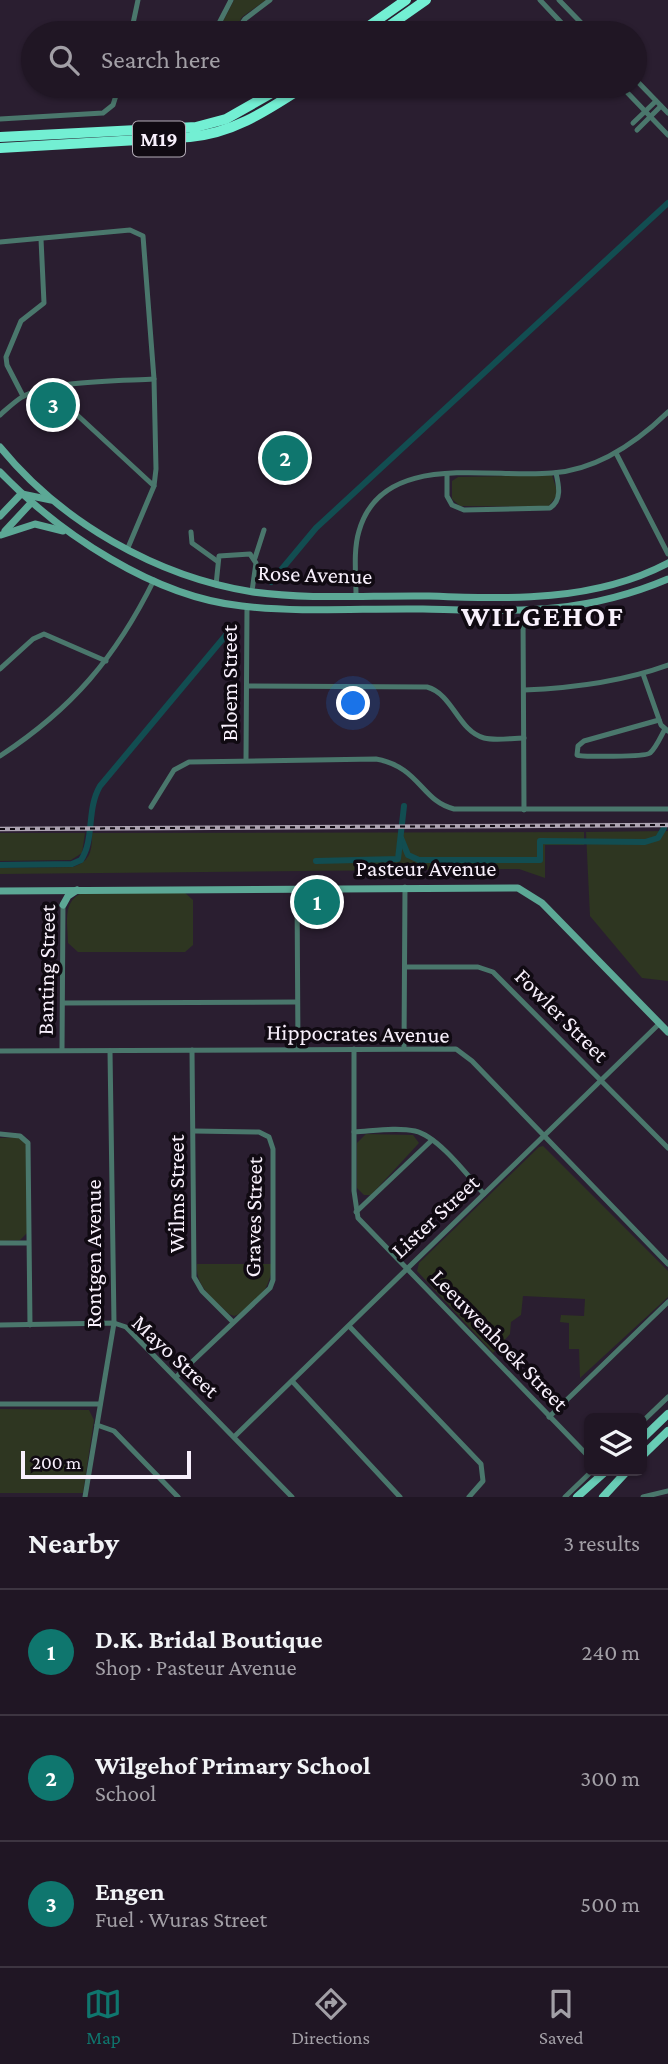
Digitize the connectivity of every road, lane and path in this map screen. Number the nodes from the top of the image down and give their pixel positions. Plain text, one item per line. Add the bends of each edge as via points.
1 (138, 0) edge
2 (231, 0) edge
3 (270, 0) edge
4 (406, 0) edge
5 (426, 0) edge
6 (540, 0) edge
7 (559, 0) edge
8 (134, 21) edge
9 (220, 21) edge
10 (243, 21) edge
11 (376, 21) edge
12 (396, 21) edge
13 (560, 21) edge
14 (579, 21) edge
15 (647, 92) edge
16 (116, 98) edge
17 (273, 98) edge
18 (279, 98) edge
19 (633, 98) edge
20 (268, 103) junction
21 (659, 104) junction
22 (645, 111) junction
23 (668, 113) edge
24 (650, 117) junction
25 (0, 119) edge
26 (633, 123) dead end
27 (637, 130) dead end
28 (668, 135) edge
29 (0, 137) edge
30 (57, 140) junction
31 (0, 148) edge
32 (41, 239) junction
33 (0, 242) edge
34 (154, 379) junction
35 (49, 389) junction
36 (23, 396) junction
37 (668, 412) edge
38 (0, 415) edge
39 (0, 447) edge
40 (616, 453) junction
41 (0, 472) edge
42 (23, 472) junction
43 (556, 473) junction
44 (447, 474) junction
45 (154, 486) junction
46 (21, 494) junction
47 (32, 499) junction
48 (55, 501) junction
49 (0, 516) edge
50 (264, 530) dead end
51 (191, 532) dead end
52 (1, 536) edge
53 (73, 536) junction
54 (123, 548) junction
55 (137, 554) junction
56 (668, 554) edge
57 (255, 558) junction
58 (114, 560) junction
59 (217, 561) junction
60 (153, 562) junction
61 (665, 565) edge
62 (169, 568) junction
63 (132, 569) junction
64 (151, 578) junction
65 (668, 578) edge
66 (164, 584) junction
67 (216, 584) junction
68 (242, 589) junction
69 (254, 592) junction
70 (345, 595) junction
71 (356, 595) junction
72 (365, 595) junction
73 (515, 597) junction
74 (536, 597) junction
75 (248, 607) junction
76 (345, 609) junction
77 (365, 609) junction
78 (536, 611) junction
79 (519, 612) junction
80 (106, 661) junction
81 (668, 665) edge
82 (0, 669) edge
83 (643, 674) junction
84 (247, 686) junction
85 (524, 690) junction
86 (659, 720) junction
87 (666, 730) edge
88 (524, 738) junction
89 (0, 756) edge
90 (246, 760) junction
91 (151, 807) dead end
92 (668, 809) edge
93 (524, 810) junction
94 (405, 887) junction
95 (64, 889) junction
96 (78, 889) junction
97 (297, 889) junction
98 (0, 891) edge
99 (64, 905) junction
100 (405, 967) junction
101 (297, 1002) junction
102 (63, 1003) junction
103 (660, 1023) junction
104 (668, 1032) edge
105 (298, 1048) junction
106 (404, 1048) junction
107 (354, 1049) junction
108 (62, 1050) junction
109 (192, 1050) junction
110 (0, 1051) edge
111 (110, 1051) junction
112 (602, 1080) junction
113 (194, 1131) junction
114 (354, 1132) junction
115 (0, 1134) edge
116 (543, 1136) junction
117 (432, 1140) junction
118 (668, 1148) edge
119 (484, 1194) junction
120 (356, 1212) junction
121 (0, 1243) edge
122 (28, 1243) junction
123 (668, 1264) edge
124 (405, 1268) junction
125 (668, 1302) edge
126 (233, 1322) junction
127 (114, 1324) junction
128 (0, 1325) edge
129 (30, 1325) junction
130 (349, 1326) junction
131 (176, 1377) junction
132 (292, 1381) junction
133 (668, 1397) edge
134 (0, 1404) edge
135 (100, 1404) junction
136 (668, 1414) edge
137 (549, 1417) junction
138 (647, 1417) edge
139 (97, 1425) junction
140 (668, 1431) edge
141 (647, 1433) edge
142 (235, 1436) junction
143 (647, 1451) edge
144 (584, 1452) edge
145 (587, 1476) edge
146 (600, 1476) edge
147 (622, 1476) edge
148 (668, 1491) edge
149 (85, 1497) edge
150 (178, 1497) edge
151 (292, 1497) edge
152 (400, 1497) edge
153 (469, 1497) edge
154 (565, 1497) edge
155 (577, 1497) edge
156 (603, 1497) edge
157 (643, 1497) edge

1 - 8 street
2 - 9 street
3 - 10 street
4 - 11 highway
5 - 12 highway
6 - 13 street
7 - 14 street
15 - 21 street
16 - 25 street via 107,110
17 - 20 highway, M19
18 - 20 highway, M19
19 - 22 street
20 - 30 highway, M19 via 196,132
21 - 22 street
21 - 23 street
21 - 24 street
22 - 24 street
22 - 26 street
24 - 27 street
24 - 28 street
29 - 30 highway, M19
30 - 31 highway, M19
32 - 33 street
32 - 34 street via 130,230 143,236
32 - 36 street via 44,303 21,321 6,358
34 - 35 street
34 - 45 street via 158,439
35 - 36 street
35 - 45 street
36 - 38 street
37 - 40 street
39 - 42 street, Rose Avenue
40 - 43 street
40 - 56 street
41 - 46 street, Rose Avenue
42 - 47 street
42 - 48 street, Rose Avenue
43 - 44 street
43 - 44 street via 559,493 550,509 488,510 452,505 447,496
44 - 71 street via 402,481 369,508 356,544
45 - 54 street
46 - 47 street, Rose Avenue
46 - 49 street
47 - 48 street
47 - 52 street
47 - 53 street, Rose Avenue
48 - 54 street, Rose Avenue
50 - 57 street
51 - 59 street via 192,543
52 - 53 street via 35,524
53 - 58 street, Rose Avenue
54 - 55 street, Rose Avenue
54 - 58 street
55 - 60 street, Rose Avenue
55 - 63 street
57 - 59 street via 229,553
57 - 69 street
58 - 63 street, Rose Avenue
59 - 67 street
60 - 62 street, Rose Avenue
60 - 64 street
61 - 65 street
61 - 74 street, Rose Avenue via 603,588
62 - 66 street
62 - 67 street, Rose Avenue
63 - 64 street, Rose Avenue
64 - 66 street, Rose Avenue
64 - 80 street via 131,626
65 - 78 street, Rose Avenue via 599,602
66 - 75 street, Rose Avenue
67 - 68 street, Rose Avenue
68 - 69 street, Rose Avenue
68 - 75 street
69 - 70 street, Rose Avenue
69 - 75 street
70 - 71 street, Rose Avenue
70 - 76 street
71 - 72 street, Rose Avenue
72 - 73 street, Rose Avenue
72 - 77 street
73 - 74 street, Rose Avenue
73 - 79 street
74 - 78 street
75 - 76 street, Rose Avenue
75 - 84 street, Bloem Street
76 - 77 street, Rose Avenue
77 - 79 street, Rose Avenue
78 - 79 street, Rose Avenue
79 - 85 street
80 - 82 street via 44,634
80 - 89 street via 72,702
81 - 83 street
83 - 85 street via 576,687
83 - 86 street
84 - 88 street via 427,687 442,694 476,735
84 - 90 street, Bloem Street
85 - 88 street
86 - 87 street
86 - 87 street via 584,741 577,755 645,756
88 - 93 street
90 - 91 street via 182,764 174,769
90 - 93 street via 386,761 411,773 446,807
92 - 93 street
94 - 97 street, Pasteur Avenue
94 - 100 street
94 - 103 street, Pasteur Avenue via 525,891
95 - 96 street, Pasteur Avenue
95 - 98 street, Pasteur Avenue
95 - 99 street, Banting Street
96 - 97 street, Pasteur Avenue
96 - 99 street
97 - 101 street
99 - 102 street, Banting Street
100 - 106 street
100 - 112 street, Fowler Street via 478,967 493,972
101 - 102 street
101 - 105 street
102 - 108 street, Banting Street
103 - 104 street, Pasteur Avenue
103 - 112 street, Lister Street
105 - 107 street, Hippocrates Avenue
105 - 109 street, Hippocrates Avenue
106 - 107 street, Hippocrates Avenue
106 - 116 street, Hippocrates Avenue via 445,1047 464,1053
107 - 114 street
108 - 110 street, Hippocrates Avenue
108 - 111 street, Hippocrates Avenue
109 - 111 street, Hippocrates Avenue
109 - 113 street, Wilms Street
111 - 127 street, Rontgen Avenue
112 - 116 street, Lister Street
112 - 118 street, Fowler Street
113 - 126 street, Wilms Street via 194,1278
113 - 126 street, Graves Street via 259,1132 269,1137 273,1149 273,1280
114 - 117 street via 415,1131
114 - 120 street
115 - 122 street via 20,1136 28,1143
116 - 119 street, Lister Street
116 - 123 street, Hippocrates Avenue
117 - 119 street
117 - 120 street
119 - 124 street, Lister Street
120 - 124 street, Leeuwenhoek Street
121 - 122 street
122 - 129 street
124 - 130 street, Lister Street
124 - 137 street, Leeuwenhoek Street
125 - 137 street
126 - 131 street, Graves Street
127 - 129 street, Mayo Street
127 - 131 street, Mayo Street via 126,1327
127 - 135 street, Rontgen Avenue
128 - 129 street, Mayo Street
130 - 132 street, Lister Street
130 - 153 street via 481,1464 483,1481
131 - 142 street, Mayo Street
132 - 142 street, Lister Street
132 - 152 street
133 - 138 street
134 - 135 street
135 - 139 street, Rontgen Avenue
136 - 141 main road
137 - 144 street, Leeuwenhoek Street
139 - 149 street, Rontgen Avenue
139 - 150 street via 114,1431
140 - 143 main road
142 - 151 street, Mayo Street
145 - 154 street
146 - 155 main road
147 - 156 main road
148 - 157 street

